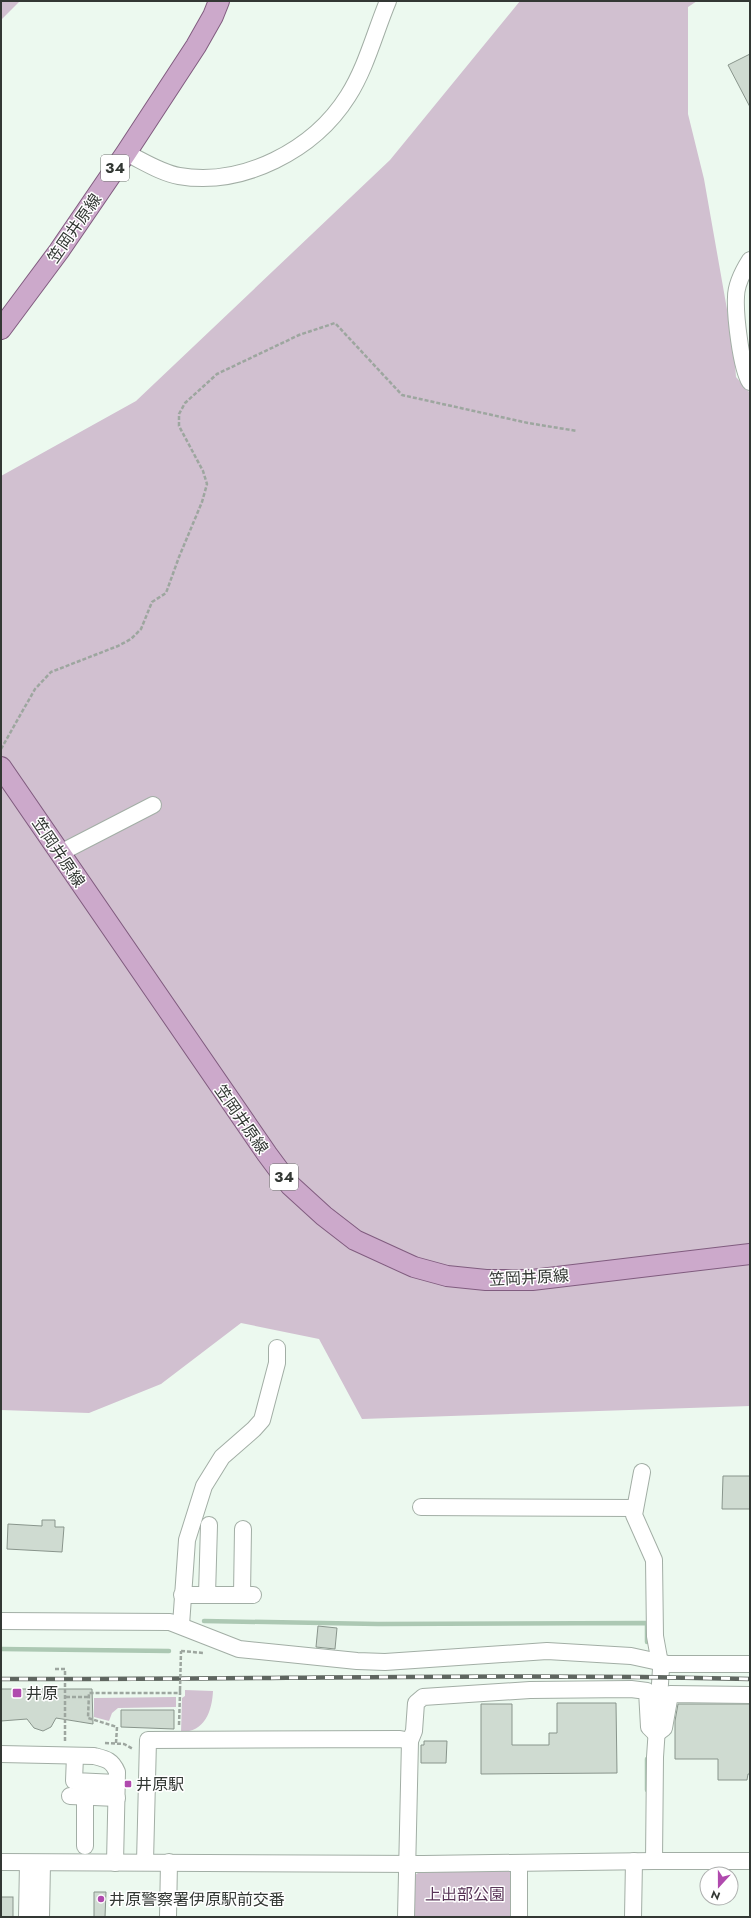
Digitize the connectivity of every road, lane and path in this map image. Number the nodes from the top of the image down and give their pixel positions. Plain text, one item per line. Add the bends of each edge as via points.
1 (219, 1) edge
2 (388, 1) edge
3 (126, 153) junction
4 (750, 260) edge
5 (1, 329) edge
6 (750, 382) edge
7 (577, 431) dead end
8 (1, 749) edge
9 (1, 767) edge
10 (153, 805) dead end
11 (60, 853) junction
12 (750, 1254) edge
13 (277, 1348) dead end
14 (642, 1472) dead end
15 (421, 1507) dead end
16 (634, 1508) junction
17 (209, 1525) dead end
18 (243, 1529) dead end
19 (182, 1595) junction
20 (207, 1595) junction
21 (1, 1621) edge
22 (181, 1625) junction
23 (206, 1653) dead end
24 (659, 1662) junction
25 (750, 1664) edge
26 (55, 1669) dead end
27 (180, 1691) junction
28 (750, 1696) edge
29 (66, 1697) junction
30 (89, 1697) junction
31 (179, 1729) dead end
32 (656, 1734) junction
33 (65, 1741) dead end
34 (410, 1741) junction
35 (116, 1743) dead end
36 (1, 1754) edge
37 (75, 1756) junction
38 (117, 1790) junction
39 (85, 1846) dead end
40 (634, 1861) junction
41 (654, 1861) junction
42 (750, 1861) edge
43 (1, 1862) edge
44 (145, 1862) junction
45 (169, 1862) junction
46 (35, 1863) junction
47 (115, 1863) junction
48 (408, 1864) junction
49 (519, 1864) junction
50 (27, 1917) edge
51 (41, 1917) edge
52 (168, 1917) edge
53 (406, 1917) edge
54 (519, 1917) edge
55 (633, 1917) edge

1 - 3 main road, 笠岡井原線 / 34 via 196,46
2 - 3 street via 359,76 348,96 331,120 308,141 284,157 256,168 204,178 178,176
3 - 5 main road, 笠岡井原線 / 34 via 59,251
4 - 6 street via 736,296 744,369
7 - 8 path via 402,395 335,323 299,335 217,374 185,403 179,414 179,426 203,471 207,484 166,593 152,602 141,629 131,639 51,672 35,689
9 - 11 main road, 笠岡井原線 / 34
10 - 11 street
11 - 12 main road, 笠岡井原線 / 34 via 290,1185 355,1240 414,1267 447,1276 486,1280 532,1280
13 - 19 street via 278,1363 262,1420 222,1457 204,1486 186,1540
14 - 16 street
15 - 16 street
16 - 24 street via 634,1515 654,1560 655,1636
17 - 20 street
18 - 20 street via 248,1595
19 - 20 street
19 - 22 street
21 - 22 street via 170,1622
22 - 24 street via 239,1649 357,1661 385,1662 547,1651 632,1656
23 - 27 path, bridge via 181,1651
24 - 25 street via 691,1665
24 - 32 street via 661,1677
26 - 29 path via 66,1669
27 - 30 path via 89,1693
27 - 31 path
28 - 32 street via 670,1694 664,1728
29 - 30 path
29 - 33 path
30 - 35 path via 88,1718 116,1727
32 - 34 street via 649,1727 647,1692 631,1689 530,1690 423,1697 416,1703 414,1731
32 - 41 street
34 - 44 street via 148,1740
34 - 48 street
36 - 37 street
37 - 38 street via 108,1759 117,1772
37 - 38 street via 74,1781
38 - 39 street via 78,1797
38 - 47 street
40 - 41 street
40 - 49 street
40 - 55 street
41 - 42 street
43 - 46 street
44 - 45 street
44 - 47 street
45 - 48 street
45 - 52 street
46 - 47 street
46 - 50 street
46 - 51 street
48 - 49 street
48 - 53 street
49 - 54 street

